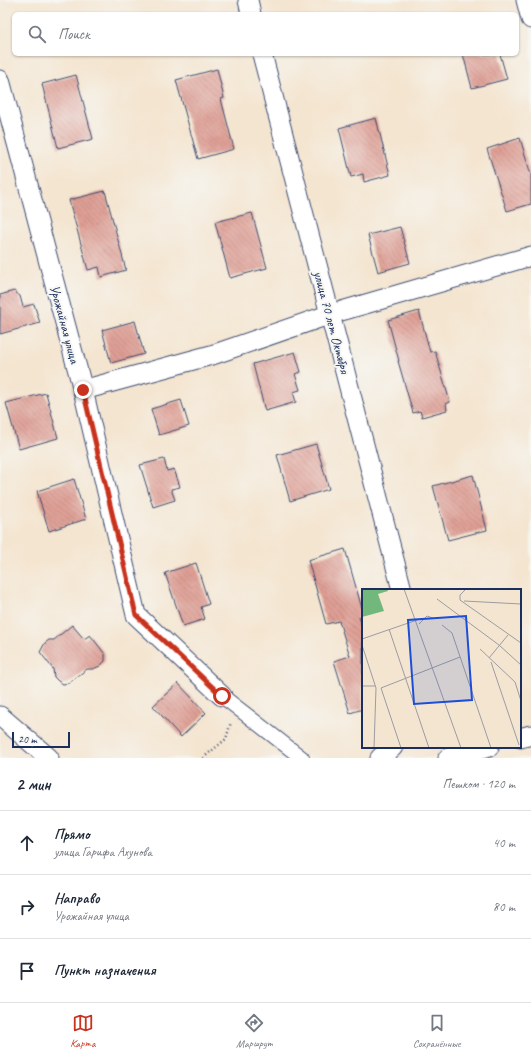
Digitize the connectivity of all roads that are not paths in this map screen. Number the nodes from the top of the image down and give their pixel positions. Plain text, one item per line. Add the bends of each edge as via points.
1 (248, 0) edge
2 (526, 0) edge
3 (251, 12) edge
4 (531, 18) edge
5 (263, 56) edge
6 (0, 80) edge
7 (531, 256) edge
8 (331, 314) junction
9 (83, 390) junction
10 (402, 589) edge
11 (222, 696) joint
12 (0, 716) edge
13 (531, 736) edge
14 (521, 738) edge
15 (392, 748) edge
16 (443, 748) edge
17 (484, 748) edge
18 (49, 758) edge
19 (302, 758) edge
20 (380, 758) edge
21 (447, 758) edge

1 - 3 street
2 - 4 street
5 - 8 street, улица 70 лет Октября
6 - 9 street, Урожайная улица
7 - 8 street
8 - 9 street via 215,354
8 - 10 street, улица 70 лет Октября
9 - 11 street, Урожайная улица via 136,615
11 - 19 street
12 - 18 street
13 - 14 street
15 - 20 street
16 - 21 street
17 - 21 street

